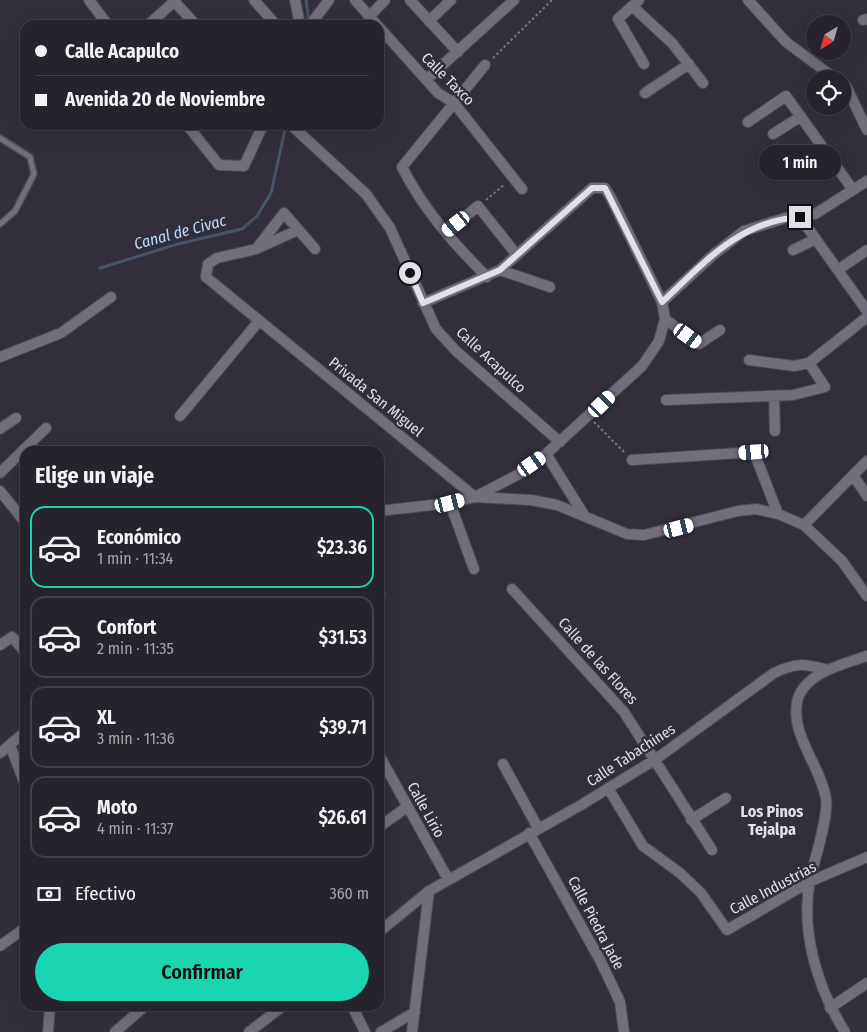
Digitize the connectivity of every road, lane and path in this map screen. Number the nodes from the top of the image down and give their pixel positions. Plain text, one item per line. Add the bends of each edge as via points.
1 (88, 0) edge
2 (175, 0) edge
3 (254, 0) edge
4 (296, 0) edge
5 (329, 0) edge
6 (354, 0) edge
7 (385, 0) edge
8 (410, 0) edge
9 (451, 0) edge
10 (514, 0) edge
11 (552, 0) edge
12 (748, 0) edge
13 (636, 3) edge
14 (369, 17) junction
15 (104, 20) edge
16 (153, 20) edge
17 (192, 20) edge
18 (272, 20) edge
19 (299, 20) edge
20 (314, 20) edge
21 (372, 20) edge
22 (429, 21) junction
23 (384, 33) edge
24 (458, 52) junction
25 (486, 64) joint
26 (644, 64) dead end
27 (690, 64) junction
28 (824, 70) edge
29 (426, 80) junction
30 (703, 83) dead end
31 (644, 94) dead end
32 (851, 96) edge
33 (454, 103) junction
34 (800, 117) junction
35 (748, 122) dead end
36 (191, 130) edge
37 (261, 130) edge
38 (300, 130) edge
39 (867, 130) edge
40 (773, 134) dead end
41 (0, 138) edge
42 (513, 178) junction
43 (867, 181) edge
44 (522, 189) dead end
45 (853, 190) junction
46 (478, 206) junction
47 (800, 217) junction
48 (0, 224) edge
49 (298, 230) junction
50 (446, 232) junction
51 (816, 239) junction
52 (256, 249) junction
53 (315, 249) dead end
54 (793, 250) dead end
55 (867, 250) edge
56 (516, 254) junction
57 (500, 270) junction
58 (838, 270) junction
59 (487, 277) junction
60 (550, 287) dead end
61 (111, 297) dead end
62 (662, 302) junction
63 (423, 303) junction
64 (867, 311) edge
65 (867, 317) edge
66 (665, 320) junction
67 (259, 321) junction
68 (720, 330) dead end
69 (0, 357) edge
70 (749, 360) dead end
71 (808, 363) junction
72 (774, 396) junction
73 (666, 400) dead end
74 (180, 416) dead end
75 (589, 417) junction
76 (16, 418) dead end
77 (46, 428) dead end
78 (0, 429) edge
79 (775, 431) dead end
80 (560, 442) junction
81 (28, 446) edge
82 (20, 453) edge
83 (546, 454) junction
84 (632, 460) joint
85 (867, 461) edge
86 (0, 473) edge
87 (853, 475) junction
88 (0, 491) edge
89 (867, 496) edge
90 (475, 497) junction
91 (450, 503) junction
92 (384, 510) edge
93 (778, 514) junction
94 (584, 515) junction
95 (20, 516) edge
96 (804, 525) junction
97 (474, 569) dead end
98 (512, 589) dead end
99 (867, 596) edge
100 (0, 644) edge
101 (20, 646) edge
102 (867, 656) edge
103 (828, 670) junction
104 (20, 736) edge
105 (10, 744) junction
106 (0, 753) edge
107 (656, 759) junction
108 (384, 763) edge
109 (502, 764) dead end
110 (20, 771) edge
111 (608, 788) junction
112 (726, 798) dead end
113 (407, 807) junction
114 (691, 820) junction
115 (384, 823) edge
116 (534, 831) junction
117 (712, 850) dead end
118 (867, 857) edge
119 (448, 879) junction
120 (810, 882) junction
121 (429, 891) junction
122 (384, 928) edge
123 (20, 932) edge
124 (0, 946) edge
125 (867, 983) edge
126 (830, 1008) junction
127 (50, 1011) edge
128 (141, 1011) edge
129 (276, 1011) edge
130 (354, 1011) edge
131 (415, 1012) junction
132 (124, 1029) edge
133 (48, 1032) edge
134 (115, 1032) edge
135 (249, 1032) edge
136 (365, 1032) edge
137 (381, 1032) edge
138 (412, 1032) edge
139 (624, 1032) edge
140 (845, 1032) edge

1 - 15 street
2 - 16 street
2 - 17 street
3 - 18 street
4 - 19 street
5 - 20 street
6 - 14 street, Calle Taxco
7 - 14 street
8 - 22 street
9 - 22 street
10 - 24 street
11 - 25 path
12 - 28 street via 786,42
13 - 26 street via 618,18
13 - 27 street
14 - 21 street, Calle Taxco
22 - 24 street
23 - 29 street, Calle Taxco
24 - 29 street
25 - 33 street
27 - 30 street
27 - 31 street
29 - 33 street, Calle Taxco
32 - 39 street
33 - 42 street, Calle Taxco
33 - 50 street via 402,167 411,186
34 - 35 street via 786,96
34 - 40 street
34 - 45 street
36 - 37 street via 219,165 244,166
38 - 63 street, Calle Acapulco via 366,194 386,222
41 - 48 lane via 30,157 34,174 15,211
42 - 44 street, Calle Taxco
42 - 46 path
43 - 45 street
45 - 47 street via 815,214
46 - 50 street
46 - 56 street
47 - 51 street
47 - 62 street via 785,218 744,231
49 - 52 street
49 - 52 street via 284,213
49 - 53 street
50 - 59 street
51 - 54 street
51 - 58 street
52 - 67 street, Privada San Miguel via 217,258 208,264 206,277
55 - 58 street
56 - 57 street
56 - 62 street via 592,188 605,188
57 - 59 street
57 - 60 street
58 - 64 street
59 - 63 street
61 - 69 street via 61,333
62 - 66 street
63 - 80 street, Calle Acapulco via 436,329 456,351
65 - 71 street
66 - 68 street via 699,344
66 - 75 street via 659,342 642,366
67 - 74 street
67 - 90 street, Privada San Miguel
70 - 71 street via 794,366
71 - 72 street via 825,387
72 - 73 street
72 - 79 street
75 - 80 street
75 - 84 path
76 - 78 street
77 - 81 street
80 - 83 street
82 - 86 street
83 - 90 street via 519,474
83 - 94 street
84 - 93 street via 754,452
85 - 87 street
87 - 89 street
87 - 96 street
88 - 95 street
90 - 91 street
90 - 94 street via 531,500
91 - 92 street
91 - 97 street
93 - 94 street via 756,509 738,511 644,535 627,534
93 - 96 street
96 - 99 street via 842,561
98 - 107 street, Calle de las Flores via 593,675 624,712
100 - 101 street via 12,637
102 - 103 street
103 - 107 street, Calle Tabachines via 806,664 790,665 774,673
103 - 120 street via 806,685 797,701 798,728 827,799
104 - 105 street
105 - 106 street
105 - 110 street
107 - 111 street, Calle Tabachines
107 - 114 street, Calle de las Flores
108 - 113 street, Calle Lirio
109 - 116 street, Calle Piedra Jade
111 - 116 street, Calle Tabachines
111 - 120 street, Calle Industrias via 643,846 701,893 727,930
112 - 114 street
113 - 115 street
113 - 119 street, Calle Lirio
114 - 117 street, Calle de las Flores
116 - 119 street, Calle Tabachines
116 - 139 street, Calle Piedra Jade via 620,1002
118 - 120 street, Calle Industrias
119 - 121 street, Calle Tabachines
120 - 126 street via 810,946
121 - 122 street, Calle Tabachines
121 - 131 street
123 - 124 street
125 - 126 street
126 - 140 street
127 - 133 street
128 - 132 street
129 - 135 street
130 - 136 street
131 - 137 street
131 - 138 street
132 - 134 street

